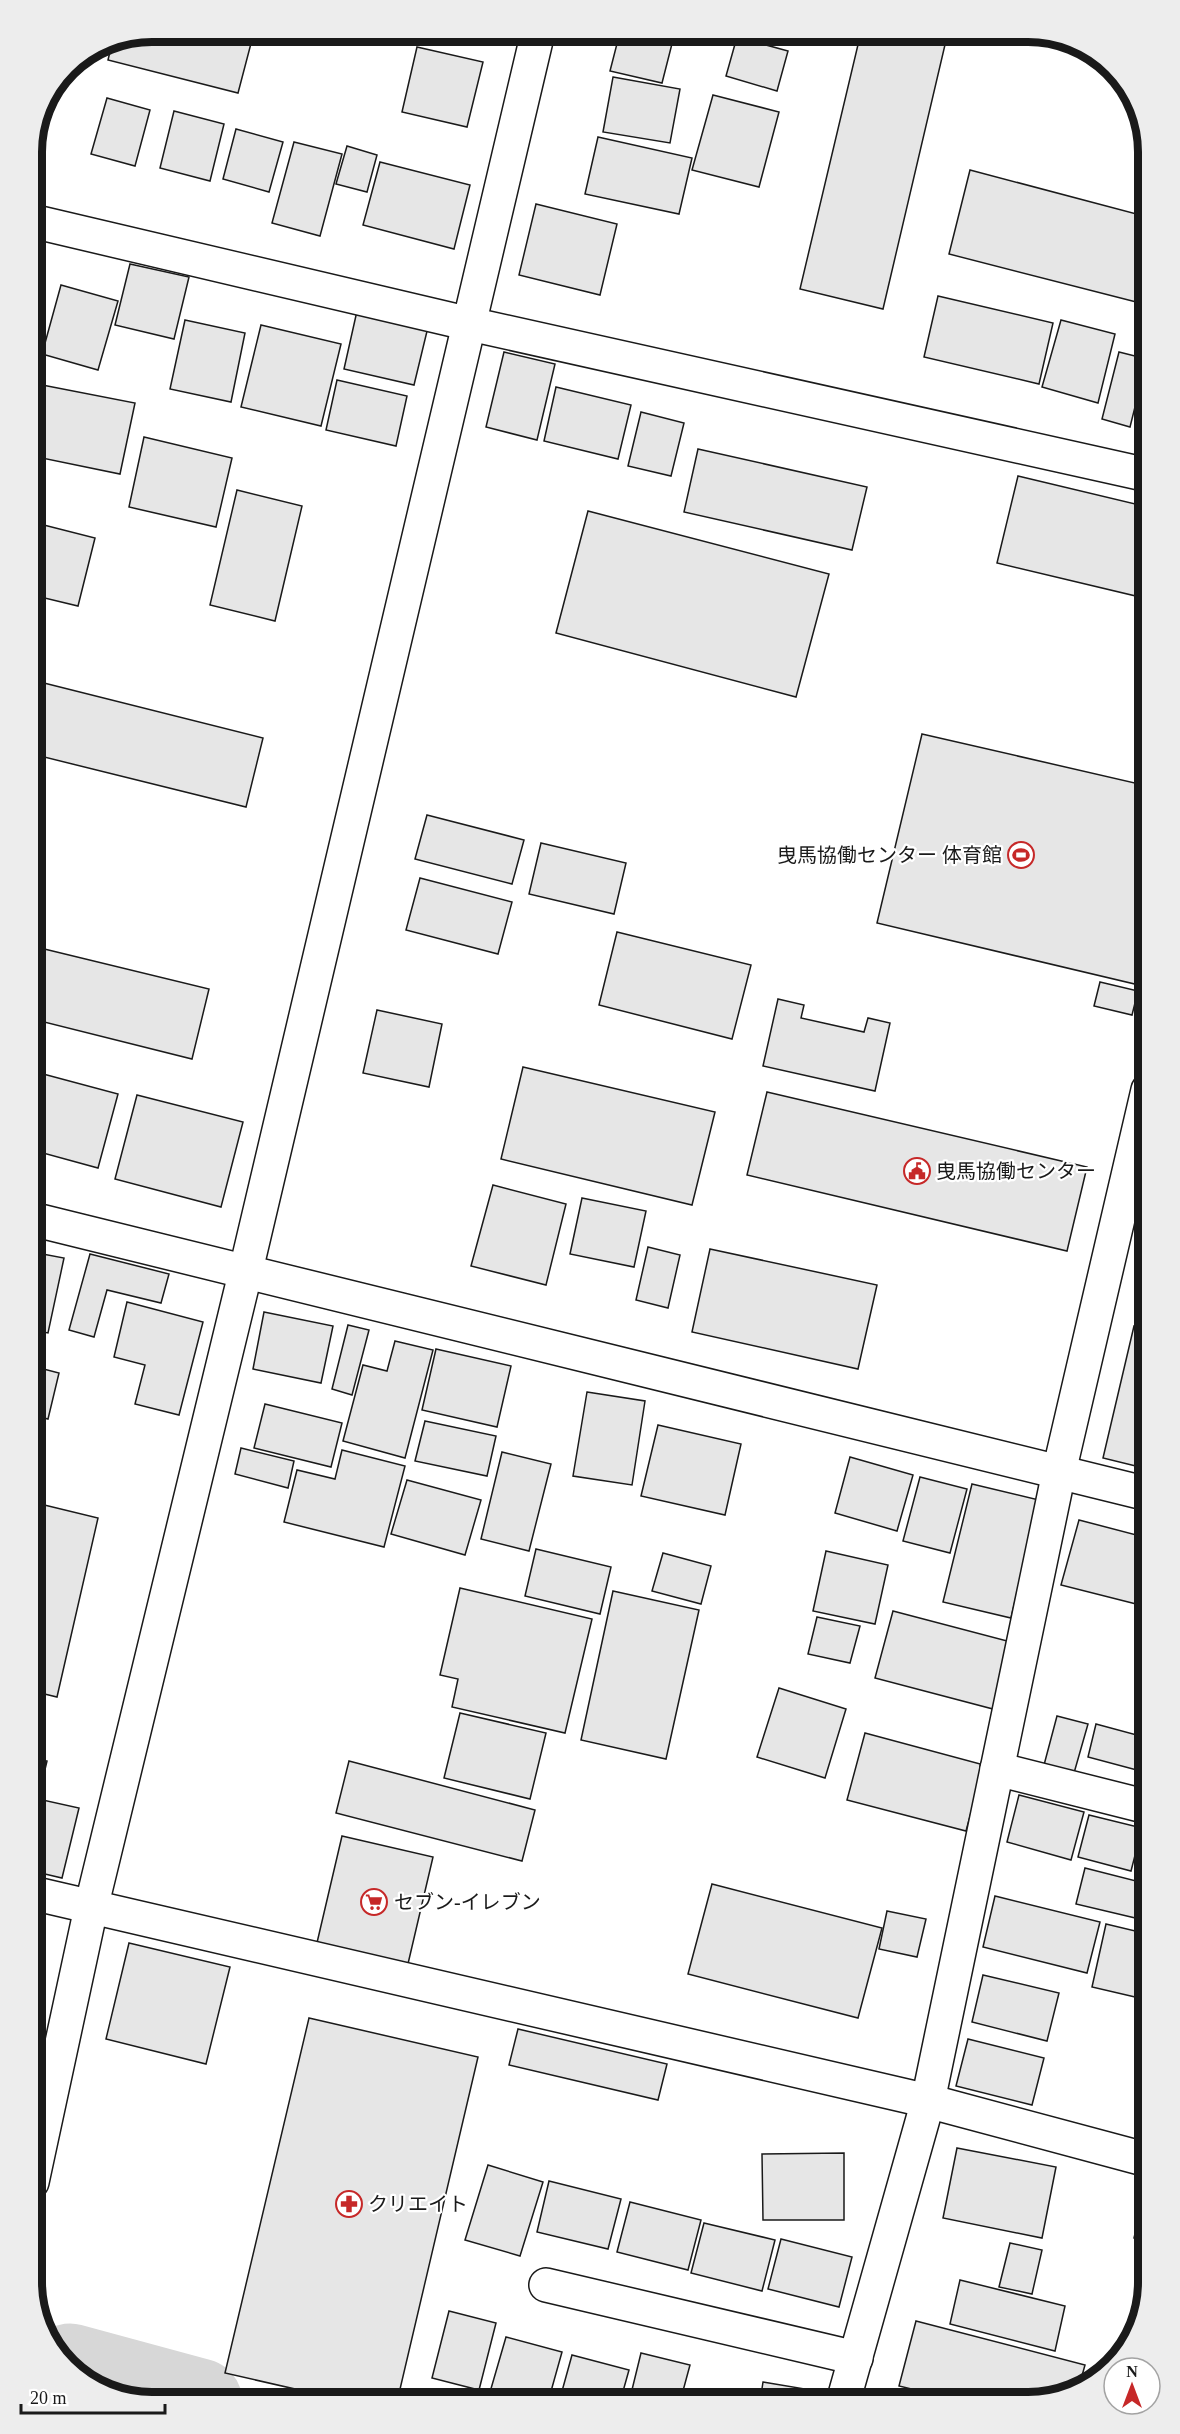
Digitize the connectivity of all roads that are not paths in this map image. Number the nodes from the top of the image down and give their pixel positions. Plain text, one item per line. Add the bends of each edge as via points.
1 (536, 42) edge
2 (42, 223) edge
3 (470, 324) junction
4 (1138, 473) edge
5 (1138, 1137) edge
6 (42, 1221) edge
7 (246, 1270) junction
8 (1059, 1472) junction
9 (1138, 1491) edge
10 (997, 1769) junction
11 (1138, 1804) edge
12 (42, 1896) edge
13 (91, 1908) junction
14 (928, 2101) junction
15 (42, 2135) edge
16 (1138, 2157) edge
17 (546, 2285) dead end
18 (856, 2358) junction
19 (846, 2392) edge

1 - 3 street
2 - 3 street
3 - 4 street
3 - 7 street
5 - 8 street
6 - 7 street
7 - 8 street
7 - 13 street
8 - 9 street
8 - 10 street
10 - 11 street
10 - 14 street
12 - 13 street
13 - 14 street
13 - 15 street
14 - 16 street
14 - 18 street
17 - 18 street
18 - 19 street

